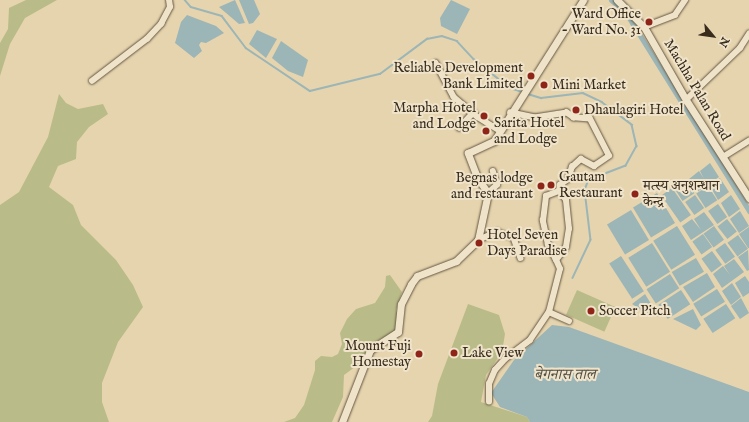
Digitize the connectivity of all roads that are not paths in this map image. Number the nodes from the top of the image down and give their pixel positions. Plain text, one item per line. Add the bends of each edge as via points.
1 (169, 0) edge
2 (583, 0) edge
3 (617, 0) edge
4 (685, 0) edge
5 (644, 27) junction
6 (749, 34) edge
7 (436, 63) dead end
8 (92, 81) dead end
9 (686, 100) junction
10 (514, 110) junction
11 (474, 112) junction
12 (459, 128) dead end
13 (500, 131) junction
14 (749, 141) edge
15 (723, 157) junction
16 (493, 172) dead end
17 (559, 191) junction
18 (488, 193) junction
19 (749, 198) edge
20 (478, 240) junction
21 (521, 258) dead end
22 (556, 260) junction
23 (549, 312) junction
24 (569, 321) dead end
25 (489, 402) dead end
26 (342, 422) edge

1 - 8 street via 170,7 161,24 147,39
2 - 10 main road
3 - 5 main road, Machha Palan Road
4 - 5 street via 675,15
5 - 9 main road, Machha Palan Road
6 - 9 street via 740,48
7 - 11 street via 454,97
9 - 15 main road, Machha Palan Road
10 - 13 main road
10 - 17 street via 535,118 566,113 574,118 590,119 609,156 594,166 581,159 572,168 568,179 560,185
11 - 12 street
11 - 13 street
13 - 18 main road via 494,141 468,153 477,177
14 - 15 street
15 - 19 main road, Machha Palan Road
16 - 18 street via 497,185
17 - 22 street via 566,200 570,229 566,247
17 - 22 street via 546,196 543,221 548,245
18 - 20 main road
20 - 21 street via 497,232 514,238
20 - 26 main road via 456,261 417,276 411,284 401,304 398,332 370,350
22 - 23 street via 560,269
23 - 24 street
23 - 25 street via 530,340 495,370 489,384

